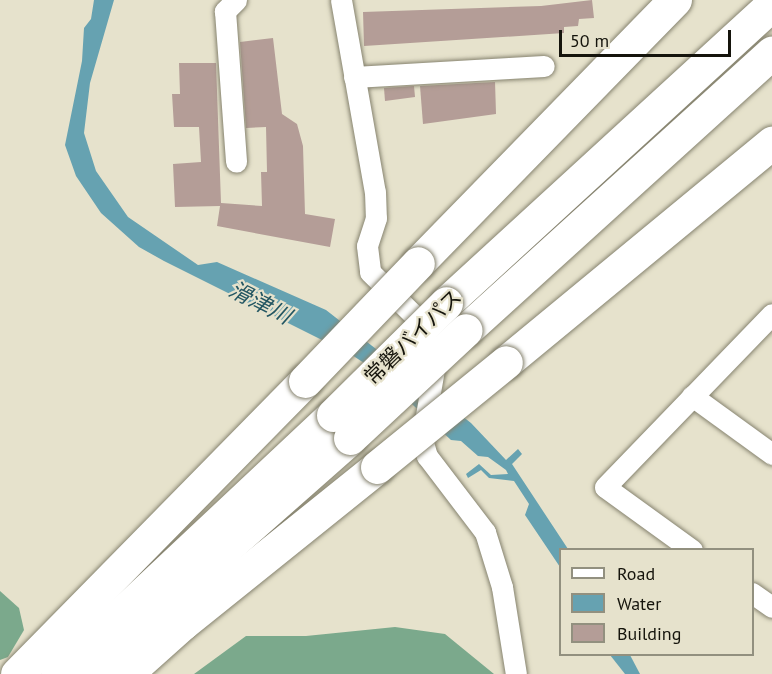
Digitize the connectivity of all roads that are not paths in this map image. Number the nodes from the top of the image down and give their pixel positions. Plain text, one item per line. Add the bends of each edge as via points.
1 (340, 0) edge
2 (675, 0) edge
3 (230, 2) edge
4 (761, 15) edge
5 (772, 53) edge
6 (544, 66) dead end
7 (354, 77) junction
8 (772, 143) edge
9 (236, 162) dead end
10 (772, 314) edge
11 (692, 396) junction
12 (341, 427) junction
13 (772, 454) edge
14 (691, 548) edge
15 (754, 594) edge
16 (772, 608) edge
17 (17, 674) edge
18 (57, 674) edge
19 (93, 674) edge
20 (126, 674) edge
21 (516, 674) edge

1 - 7 street
2 - 17 highway, bridge
3 - 9 street via 225,11
4 - 12 highway, 常磐バイパス, bridge via 446,303
5 - 12 highway, 常磐バイパス, bridge via 466,330
6 - 7 street
7 - 21 street via 375,192 376,218 367,246 370,272 423,324 438,346 422,439 427,456 485,532 501,587
8 - 20 highway, bridge via 182,624
10 - 11 street
11 - 13 street
11 - 14 street via 605,487
12 - 18 highway, 常磐バイパス
12 - 19 highway, 常磐バイパス
15 - 16 street

